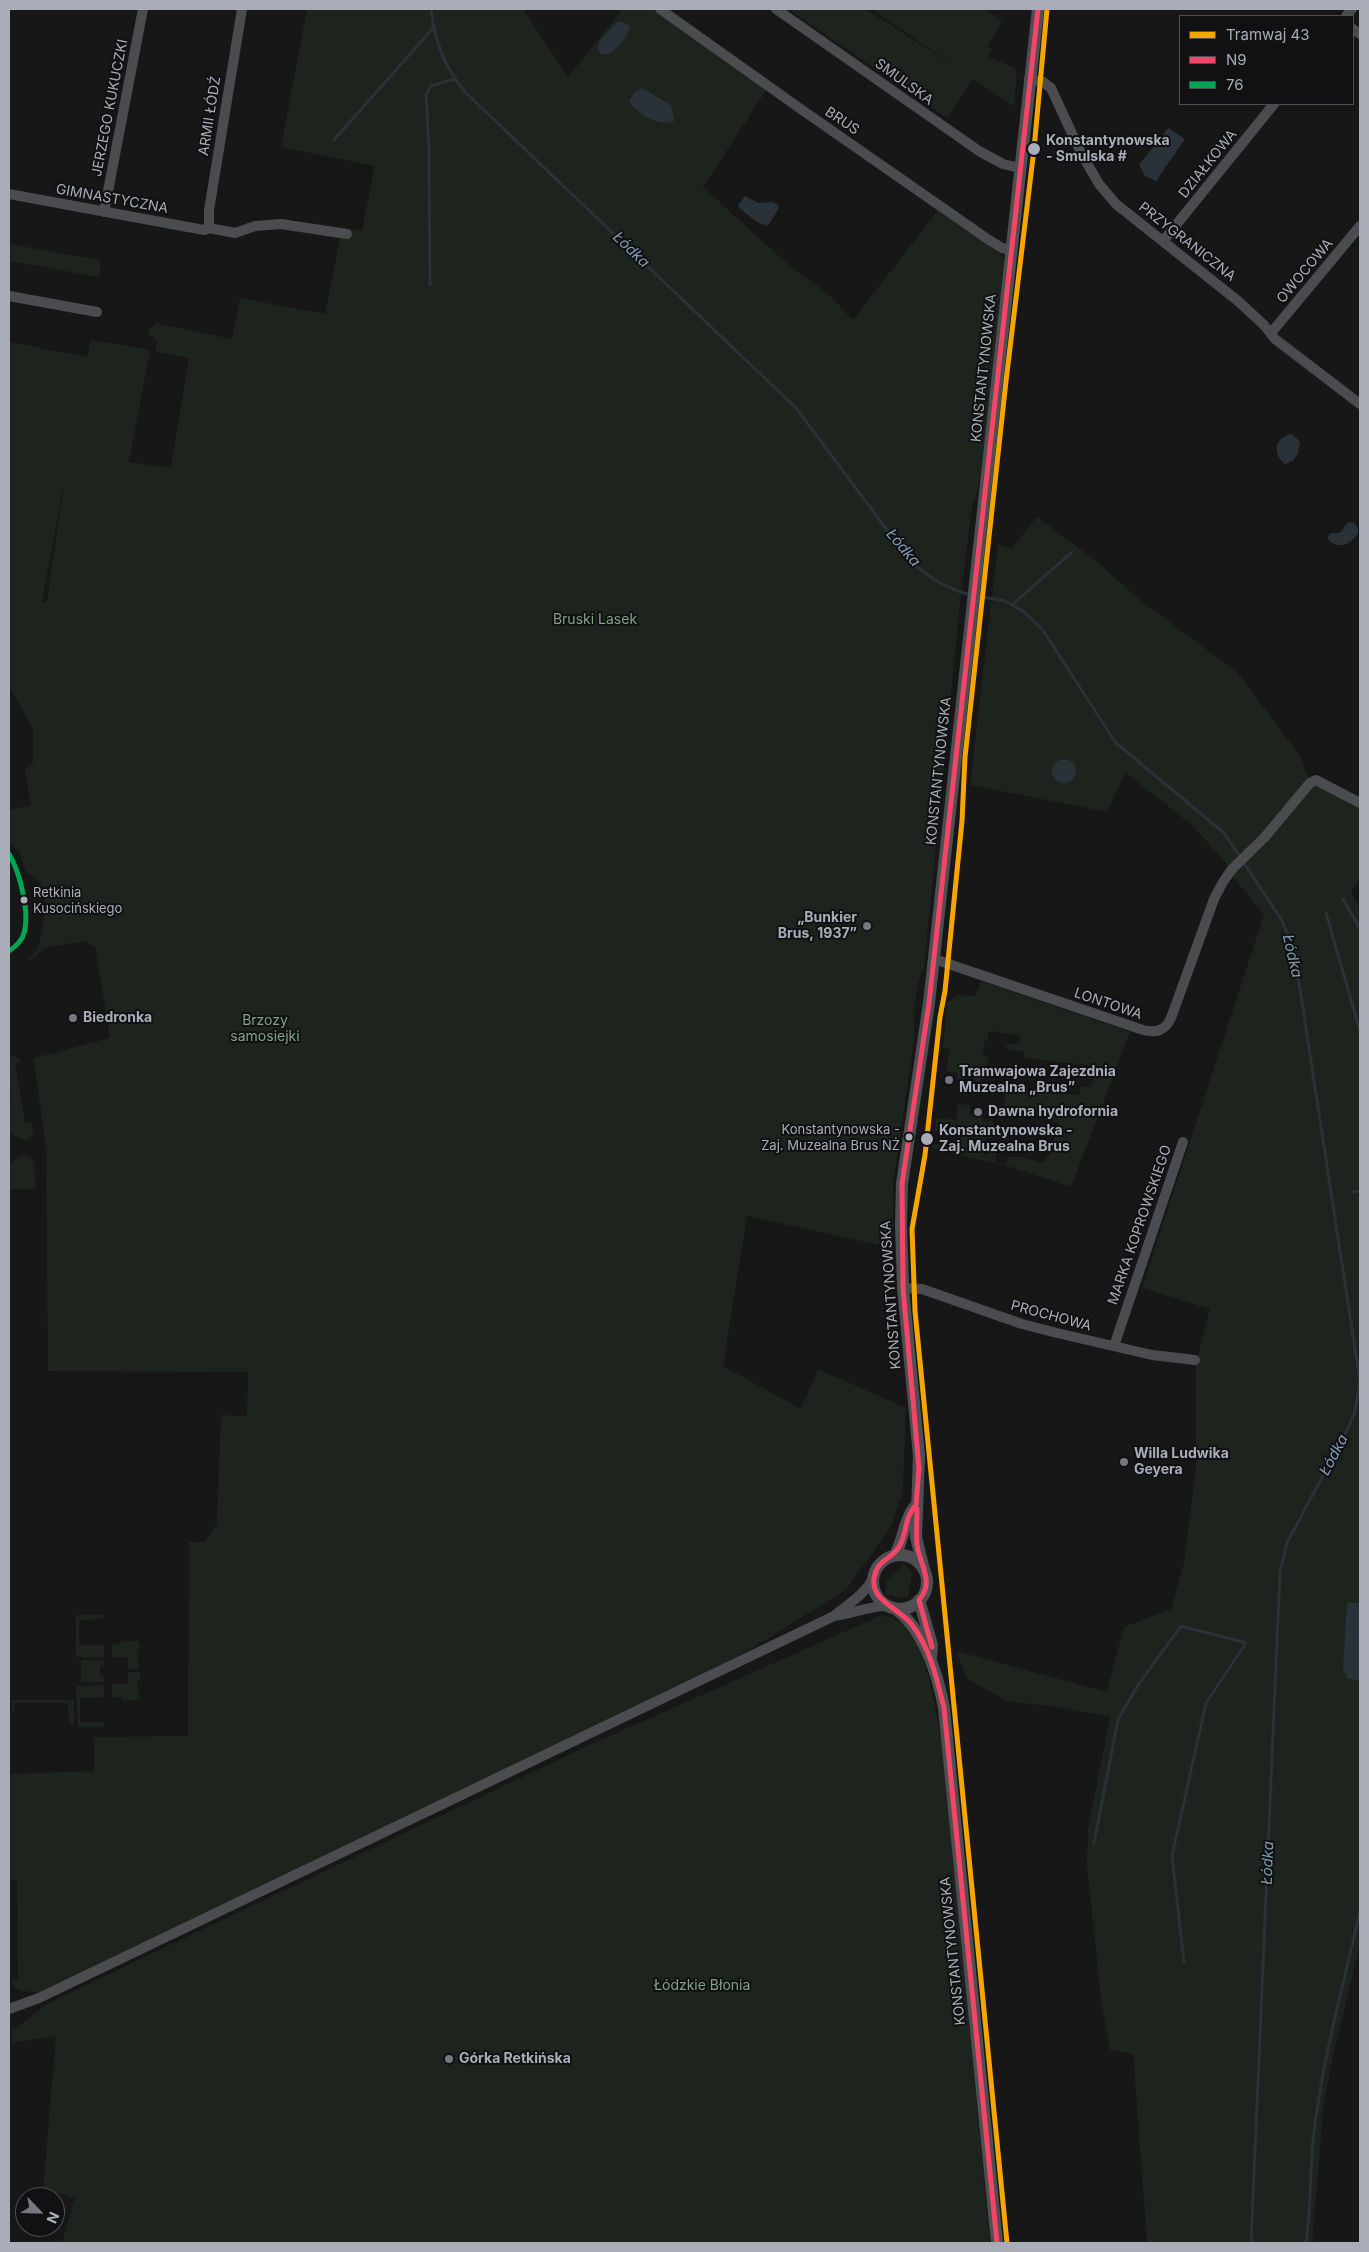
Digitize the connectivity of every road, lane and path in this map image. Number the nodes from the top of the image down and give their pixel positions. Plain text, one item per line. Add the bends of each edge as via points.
1 (143, 9) edge
2 (242, 9) edge
3 (660, 9) edge
4 (776, 9) edge
5 (1038, 9) edge
6 (1029, 79) junction
7 (1273, 105) edge
8 (1020, 168) junction
9 (9, 194) edge
10 (104, 212) junction
11 (1360, 226) edge
12 (209, 228) junction
13 (347, 234) dead end
14 (1163, 241) junction
15 (1012, 250) junction
16 (9, 296) edge
17 (97, 312) dead end
18 (1271, 333) junction
19 (1360, 404) edge
20 (1360, 803) edge
21 (934, 959) junction
22 (1183, 1142) dead end
23 (904, 1288) junction
24 (1114, 1346) junction
25 (1194, 1360) dead end
26 (916, 1505) junction
27 (895, 1556) junction
28 (924, 1570) junction
29 (875, 1574) junction
30 (919, 1600) junction
31 (892, 1607) junction
32 (834, 1616) junction
33 (931, 1657) junction
34 (9, 2009) edge
35 (997, 2243) edge

1 - 10 street, JERZEGO KUKUCZKI
2 - 12 street, ARMII ŁÓDŹ via 209,210
3 - 15 street, BRUS via 989,240
4 - 8 street, SMULSKA via 979,151 1003,164
5 - 6 main road, KONSTANTYNOWSKA
6 - 8 main road, KONSTANTYNOWSKA
6 - 14 street, PRZYGRANICZNA via 1043,82 1050,88 1099,184 1116,204
7 - 14 street, DZIAŁKOWA
8 - 15 main road, KONSTANTYNOWSKA
9 - 10 street, GIMNASTYCZNA
10 - 12 street, GIMNASTYCZNA via 204,230
11 - 18 street, OWOCOWA
12 - 13 street, GIMNASTYCZNA via 235,233 255,226 281,224
14 - 18 street, PRZYGRANICZNA via 1238,301
15 - 21 main road, KONSTANTYNOWSKA
16 - 17 street
18 - 19 street, PRZYGRANICZNA
20 - 21 street, LONTOWA via 1316,780 1310,783 1232,869 1214,899 1171,1018 1167,1026 1158,1032 1143,1030
21 - 23 main road, KONSTANTYNOWSKA via 902,1184
22 - 24 street, MARKA KOPROWSKIEGO
23 - 24 street, PROCHOWA via 922,1289 1022,1324
23 - 26 main road, KONSTANTYNOWSKA via 918,1440
24 - 25 street, PROCHOWA
26 - 27 main road, KONSTANTYNOWSKA via 909,1512
26 - 28 main road, KONSTANTYNOWSKA via 917,1545
27 - 28 main road via 912,1558
27 - 29 main road via 881,1564
28 - 30 main road via 926,1588
29 - 31 main road via 877,1595
29 - 32 street via 865,1592
30 - 31 main road via 908,1607
30 - 33 main road, KONSTANTYNOWSKA via 932,1645
31 - 32 street via 880,1605 849,1615
31 - 33 main road, KONSTANTYNOWSKA via 909,1621
32 - 34 street via 39,1998
33 - 35 main road, KONSTANTYNOWSKA via 945,1717

